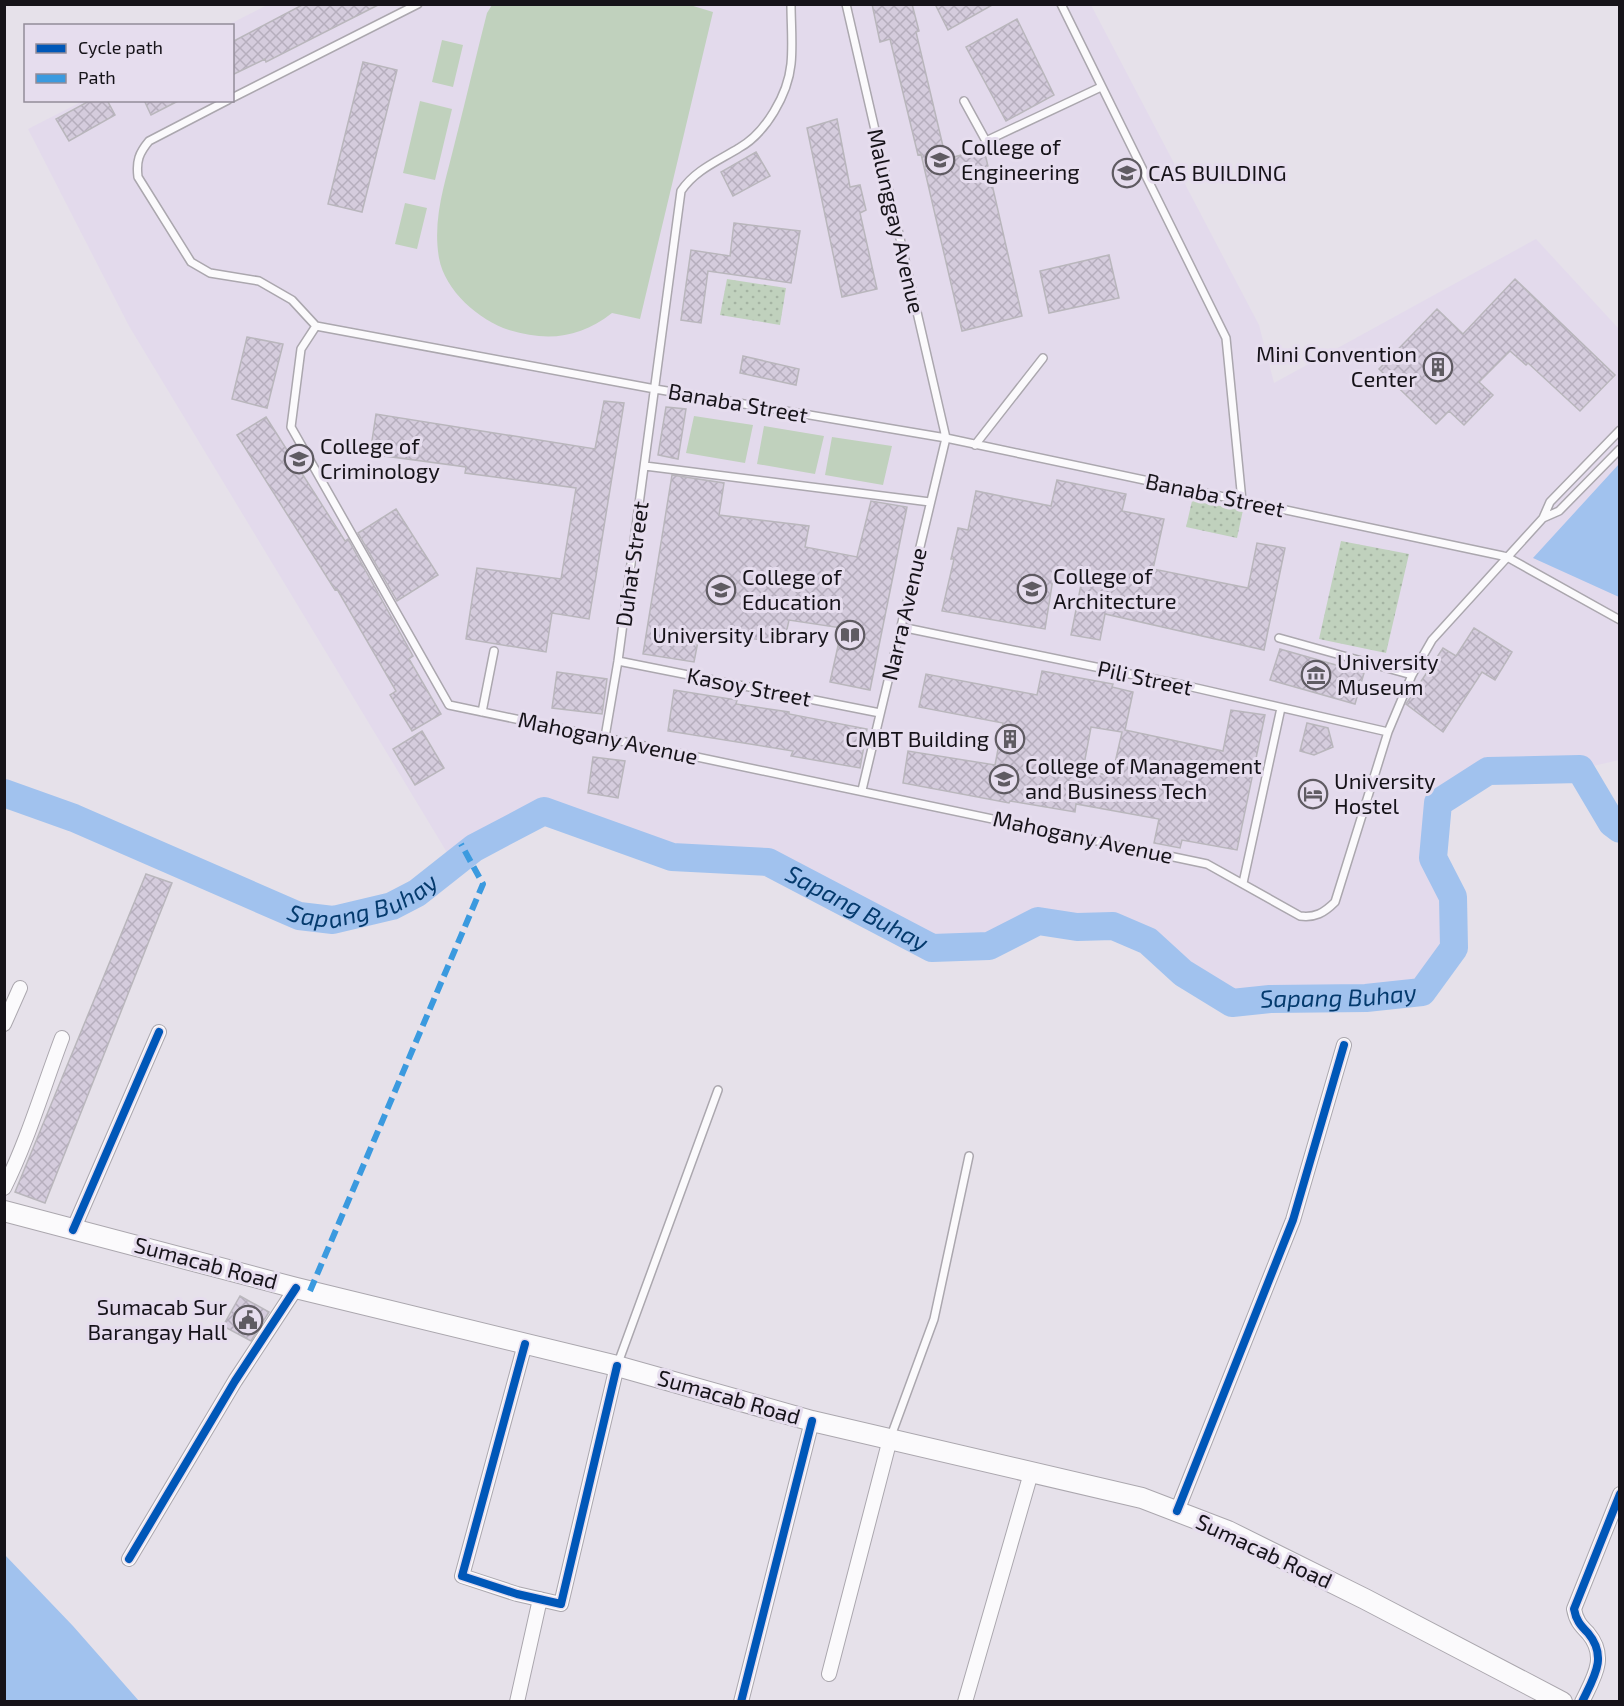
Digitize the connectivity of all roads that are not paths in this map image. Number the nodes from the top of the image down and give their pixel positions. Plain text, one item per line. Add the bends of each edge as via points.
1 (418, 4) edge
2 (791, 4) edge
3 (846, 4) edge
4 (1060, 4) edge
5 (1101, 87) junction
6 (234, 97) edge
7 (964, 101) dead end
8 (224, 102) edge
9 (316, 326) junction
10 (1043, 358) dead end
11 (655, 389) junction
12 (1620, 430) edge
13 (946, 438) junction
14 (975, 445) junction
15 (1620, 450) edge
16 (645, 466) junction
17 (1242, 501) junction
18 (930, 502) junction
19 (1543, 518) junction
20 (1507, 557) junction
21 (1620, 620) edge
22 (901, 627) junction
23 (1278, 638) dead end
24 (494, 651) dead end
25 (618, 661) junction
26 (1412, 675) junction
27 (1281, 708) junction
28 (482, 712) junction
29 (880, 713) junction
30 (1388, 732) junction
31 (605, 737) junction
32 (862, 790) junction
33 (1244, 883) junction
34 (20, 988) dead end
35 (4, 1024) edge
36 (159, 1032) dead end
37 (62, 1038) dead end
38 (1344, 1045) dead end
39 (718, 1090) dead end
40 (969, 1156) dead end
41 (4, 1188) edge
42 (4, 1211) edge
43 (73, 1230) junction
44 (296, 1288) junction
45 (525, 1344) junction
46 (617, 1366) junction
47 (812, 1420) junction
48 (890, 1439) junction
49 (1031, 1473) junction
50 (1620, 1494) edge
51 (1177, 1511) junction
52 (129, 1559) dead end
53 (540, 1599) junction
54 (829, 1674) dead end
55 (517, 1701) edge
56 (741, 1701) edge
57 (965, 1701) edge
58 (1562, 1701) edge
59 (1582, 1701) edge

1 - 6 lane
2 - 11 lane, Duhat Street via 791,66 773,111 747,144 690,177 681,191
3 - 13 lane, Malunggay Avenue
4 - 5 lane
5 - 7 lane via 986,141
5 - 17 lane via 1226,338
8 - 9 lane via 149,141 136,164 138,177 191,262 210,273 259,281 292,300
9 - 11 lane, Banaba Street
9 - 28 lane, Mahogany Avenue via 301,350 291,427 449,705
10 - 14 lane
11 - 13 lane, Banaba Street
11 - 16 lane, Duhat Street
12 - 19 lane, Mahogany Avenue via 1550,502
13 - 14 lane, Banaba Street
13 - 18 lane, Narra Avenue
14 - 17 lane, Banaba Street
15 - 19 lane, Mahogany Avenue via 1559,511
16 - 18 lane
16 - 25 lane, Duhat Street
17 - 20 lane, Banaba Street
18 - 22 lane, Narra Avenue
19 - 20 lane, Mahogany Avenue
20 - 21 lane, Banaba Street
20 - 26 lane, Mahogany Avenue via 1432,640
22 - 27 lane, Pili Street
22 - 29 lane, Narra Avenue
23 - 26 lane
24 - 28 lane
25 - 29 lane, Kasoy Street
25 - 31 lane, Duhat Street
26 - 30 lane, Mahogany Avenue
27 - 30 lane, Pili Street
27 - 33 lane
28 - 31 lane, Mahogany Avenue
29 - 32 lane, Narra Avenue
30 - 33 lane, Mahogany Avenue via 1335,902 1312,918
31 - 32 lane, Mahogany Avenue
32 - 33 lane, Mahogany Avenue via 1207,864
34 - 35 street
36 - 43 street
37 - 41 street
38 - 51 street via 1293,1220
39 - 46 lane
40 - 48 lane via 934,1319
42 - 43 main road, Sumacab Road
43 - 44 main road, Sumacab Road
44 - 45 main road, Sumacab Road
44 - 52 street
45 - 46 main road, Sumacab Road
45 - 53 street via 462,1575
46 - 47 main road, Sumacab Road
46 - 53 street via 561,1604
47 - 48 main road, Sumacab Road
47 - 56 street
48 - 49 main road, Sumacab Road
48 - 54 street
49 - 51 main road, Sumacab Road via 1142,1498
49 - 57 street
50 - 59 street via 1574,1610 1576,1620 1598,1648 1600,1665
51 - 58 main road, Sumacab Road via 1365,1599
53 - 55 street

